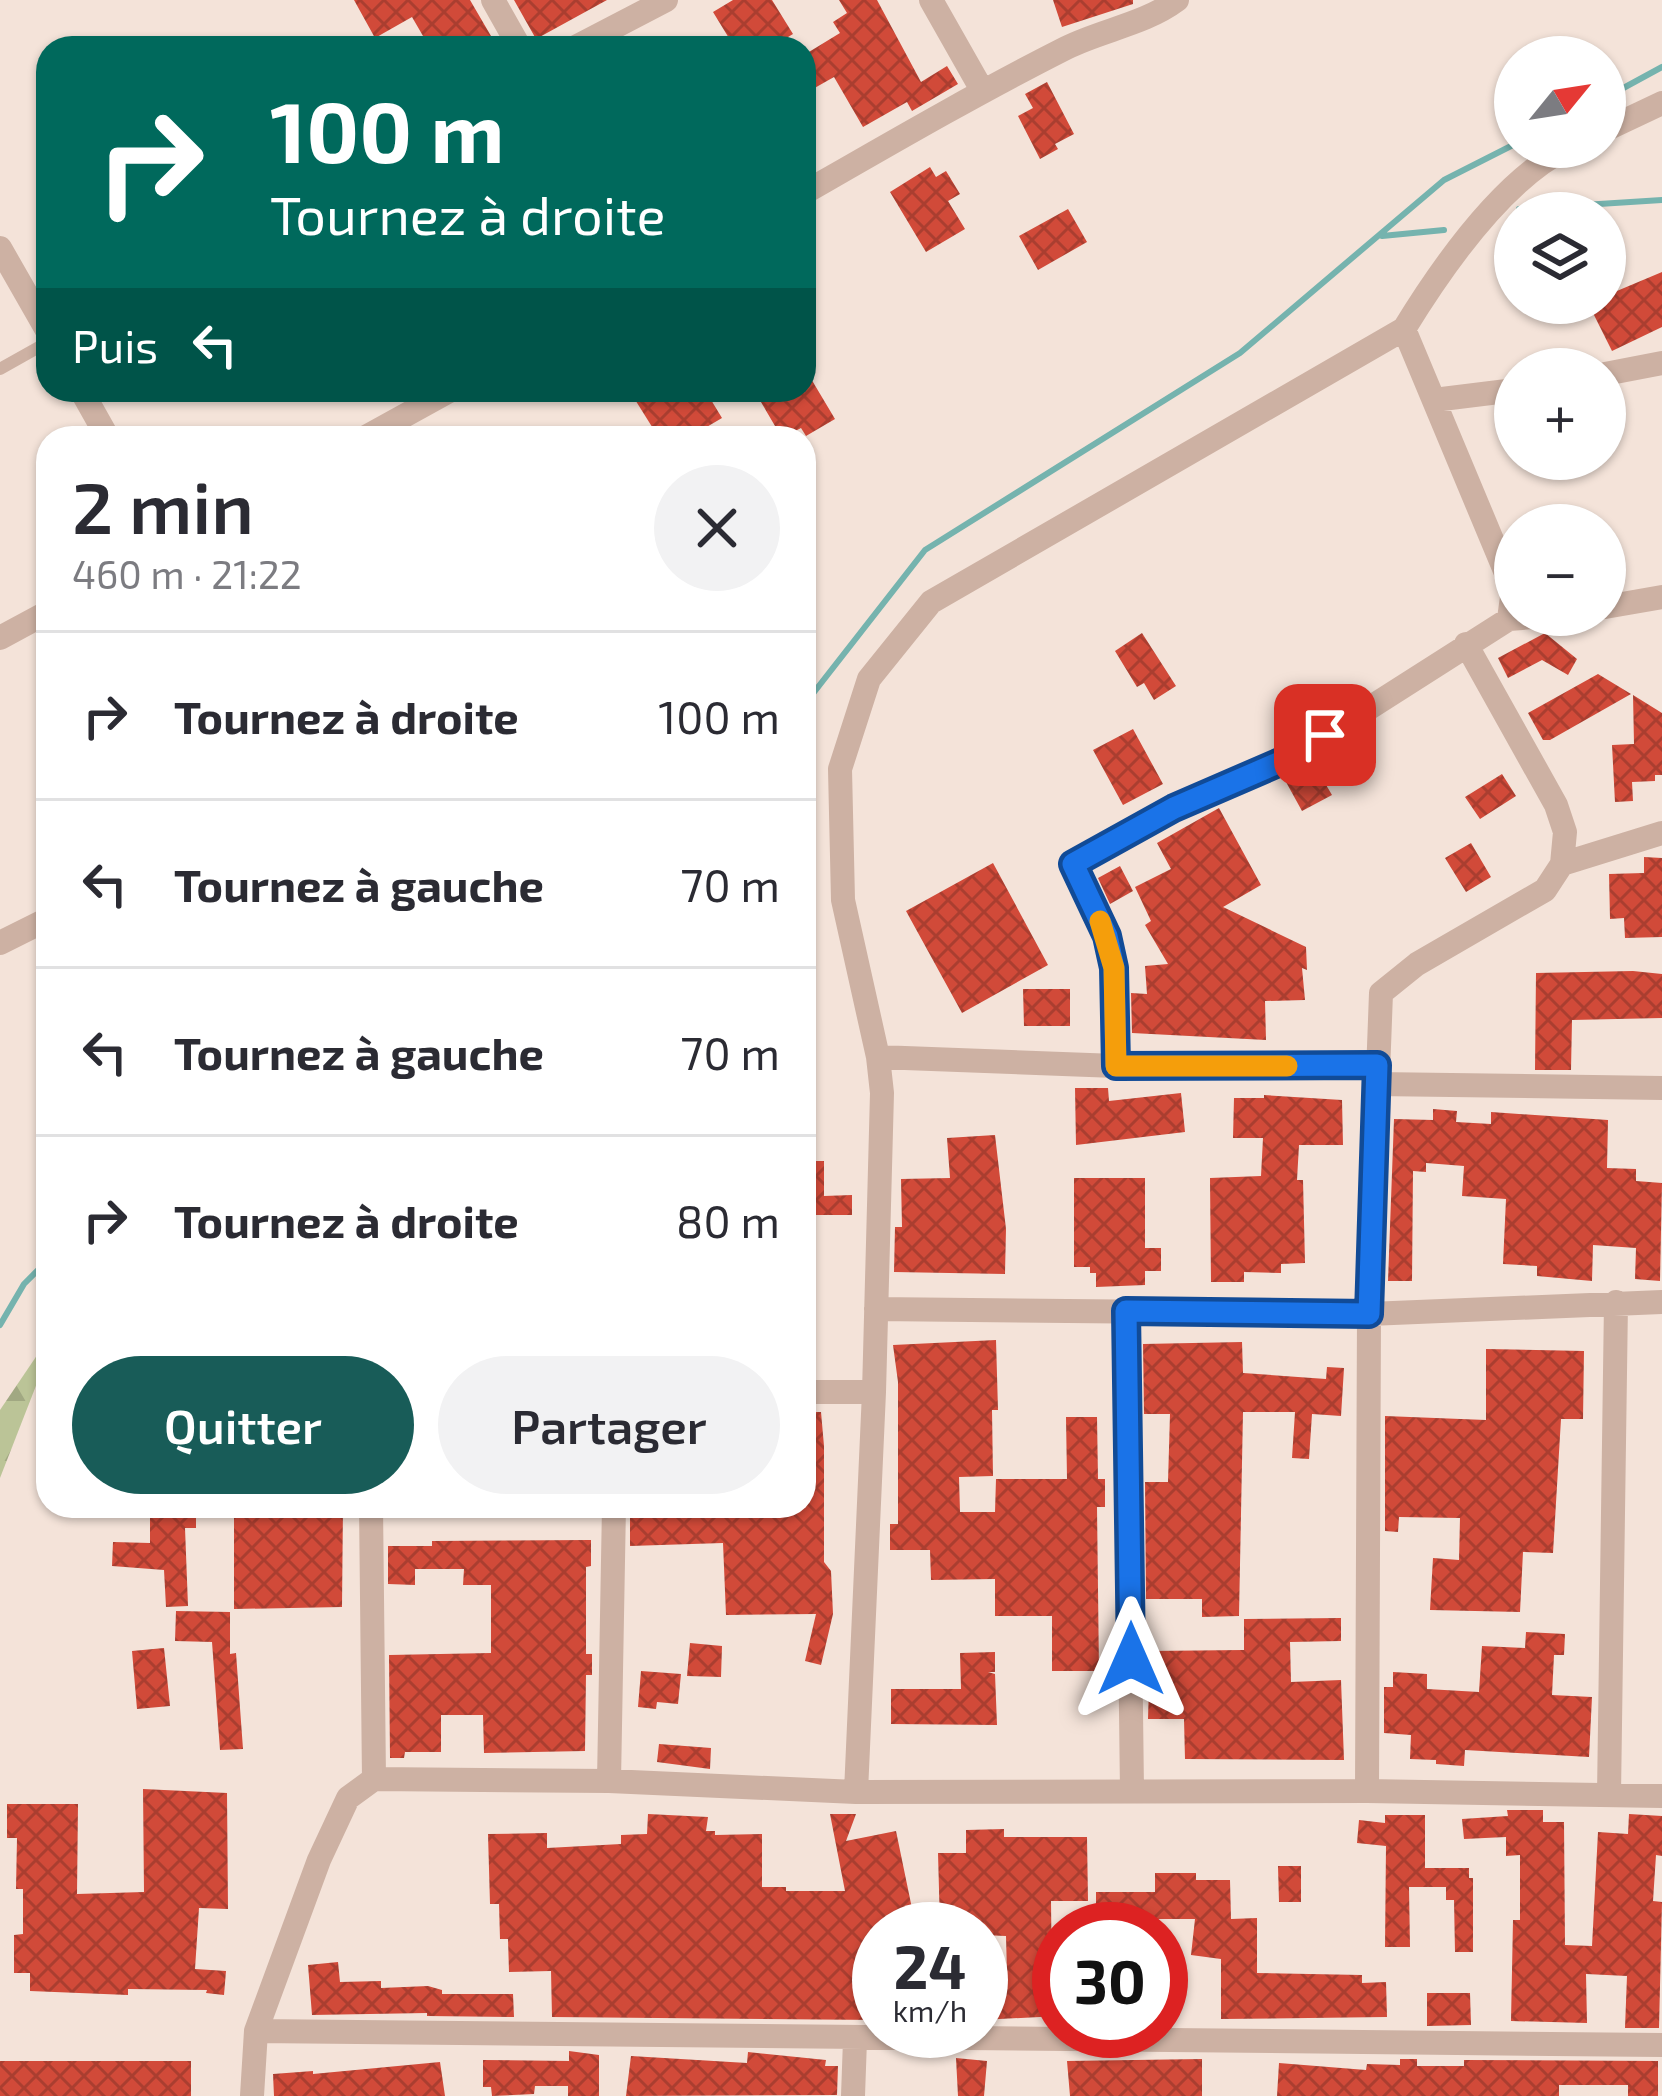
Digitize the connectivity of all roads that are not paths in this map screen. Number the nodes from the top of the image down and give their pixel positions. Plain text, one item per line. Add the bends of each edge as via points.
1 (493, 0) edge
2 (666, 0) edge
3 (931, 0) edge
4 (1177, 0) edge
5 (513, 36) edge
6 (597, 36) edge
7 (982, 90) junction
8 (1662, 103) edge
9 (1626, 120) edge
10 (1535, 168) edge
11 (816, 186) edge
12 (0, 248) edge
13 (36, 311) edge
14 (1404, 329) junction
15 (36, 349) edge
16 (1662, 363) edge
17 (0, 369) edge
18 (1626, 370) edge
19 (1494, 393) edge
20 (1434, 400) junction
21 (429, 402) edge
22 (386, 426) edge
23 (1494, 544) edge
24 (1662, 597) edge
25 (1626, 603) edge
26 (36, 618) edge
27 (1494, 628) edge
28 (0, 638) edge
29 (1466, 644) junction
30 (1662, 833) edge
31 (1562, 864) junction
32 (36, 925) edge
33 (0, 943) edge
34 (878, 1057) junction
35 (1116, 1066) junction
36 (1376, 1074) junction
37 (1662, 1088) edge
38 (1616, 1302) junction
39 (1662, 1302) edge
40 (876, 1309) junction
41 (1126, 1311) junction
42 (1369, 1314) junction
43 (816, 1392) edge
44 (874, 1392) junction
45 (371, 1518) edge
46 (614, 1518) edge
47 (374, 1779) junction
48 (609, 1781) junction
49 (1132, 1791) junction
50 (1367, 1791) junction
51 (856, 1792) junction
52 (1609, 1795) junction
53 (1662, 1796) edge
54 (256, 2031) junction
55 (852, 2040) edge
56 (1008, 2041) edge
57 (1662, 2045) edge
58 (855, 2058) edge
59 (252, 2096) edge
60 (854, 2096) edge

1 - 5 street
2 - 6 street
3 - 7 street
4 - 7 street
7 - 11 street
8 - 9 street
10 - 14 street via 1507,191
12 - 13 street
14 - 20 street
14 - 34 street via 931,602 869,679 840,769 842,878
15 - 17 lane
16 - 18 street
19 - 20 street
20 - 23 street
21 - 22 street
24 - 25 street
26 - 28 street
27 - 29 street
29 - 31 street via 1556,806 1565,832
29 - 35 street via 1294,756 1073,864 1114,968
30 - 31 street
31 - 36 street via 1545,890 1381,993
32 - 33 street
34 - 35 street
34 - 40 street
35 - 36 street
36 - 37 street
36 - 42 street
38 - 39 street
38 - 42 street
38 - 52 street
40 - 41 street
40 - 44 street
41 - 42 street
41 - 49 street
42 - 50 street
43 - 44 street
44 - 51 street
45 - 47 street
46 - 48 street
47 - 48 street
47 - 54 street via 347,1798 333,1827
48 - 51 street
49 - 50 street
49 - 51 street
50 - 52 street
52 - 53 street
54 - 55 street
54 - 59 street
56 - 57 street
58 - 60 street

